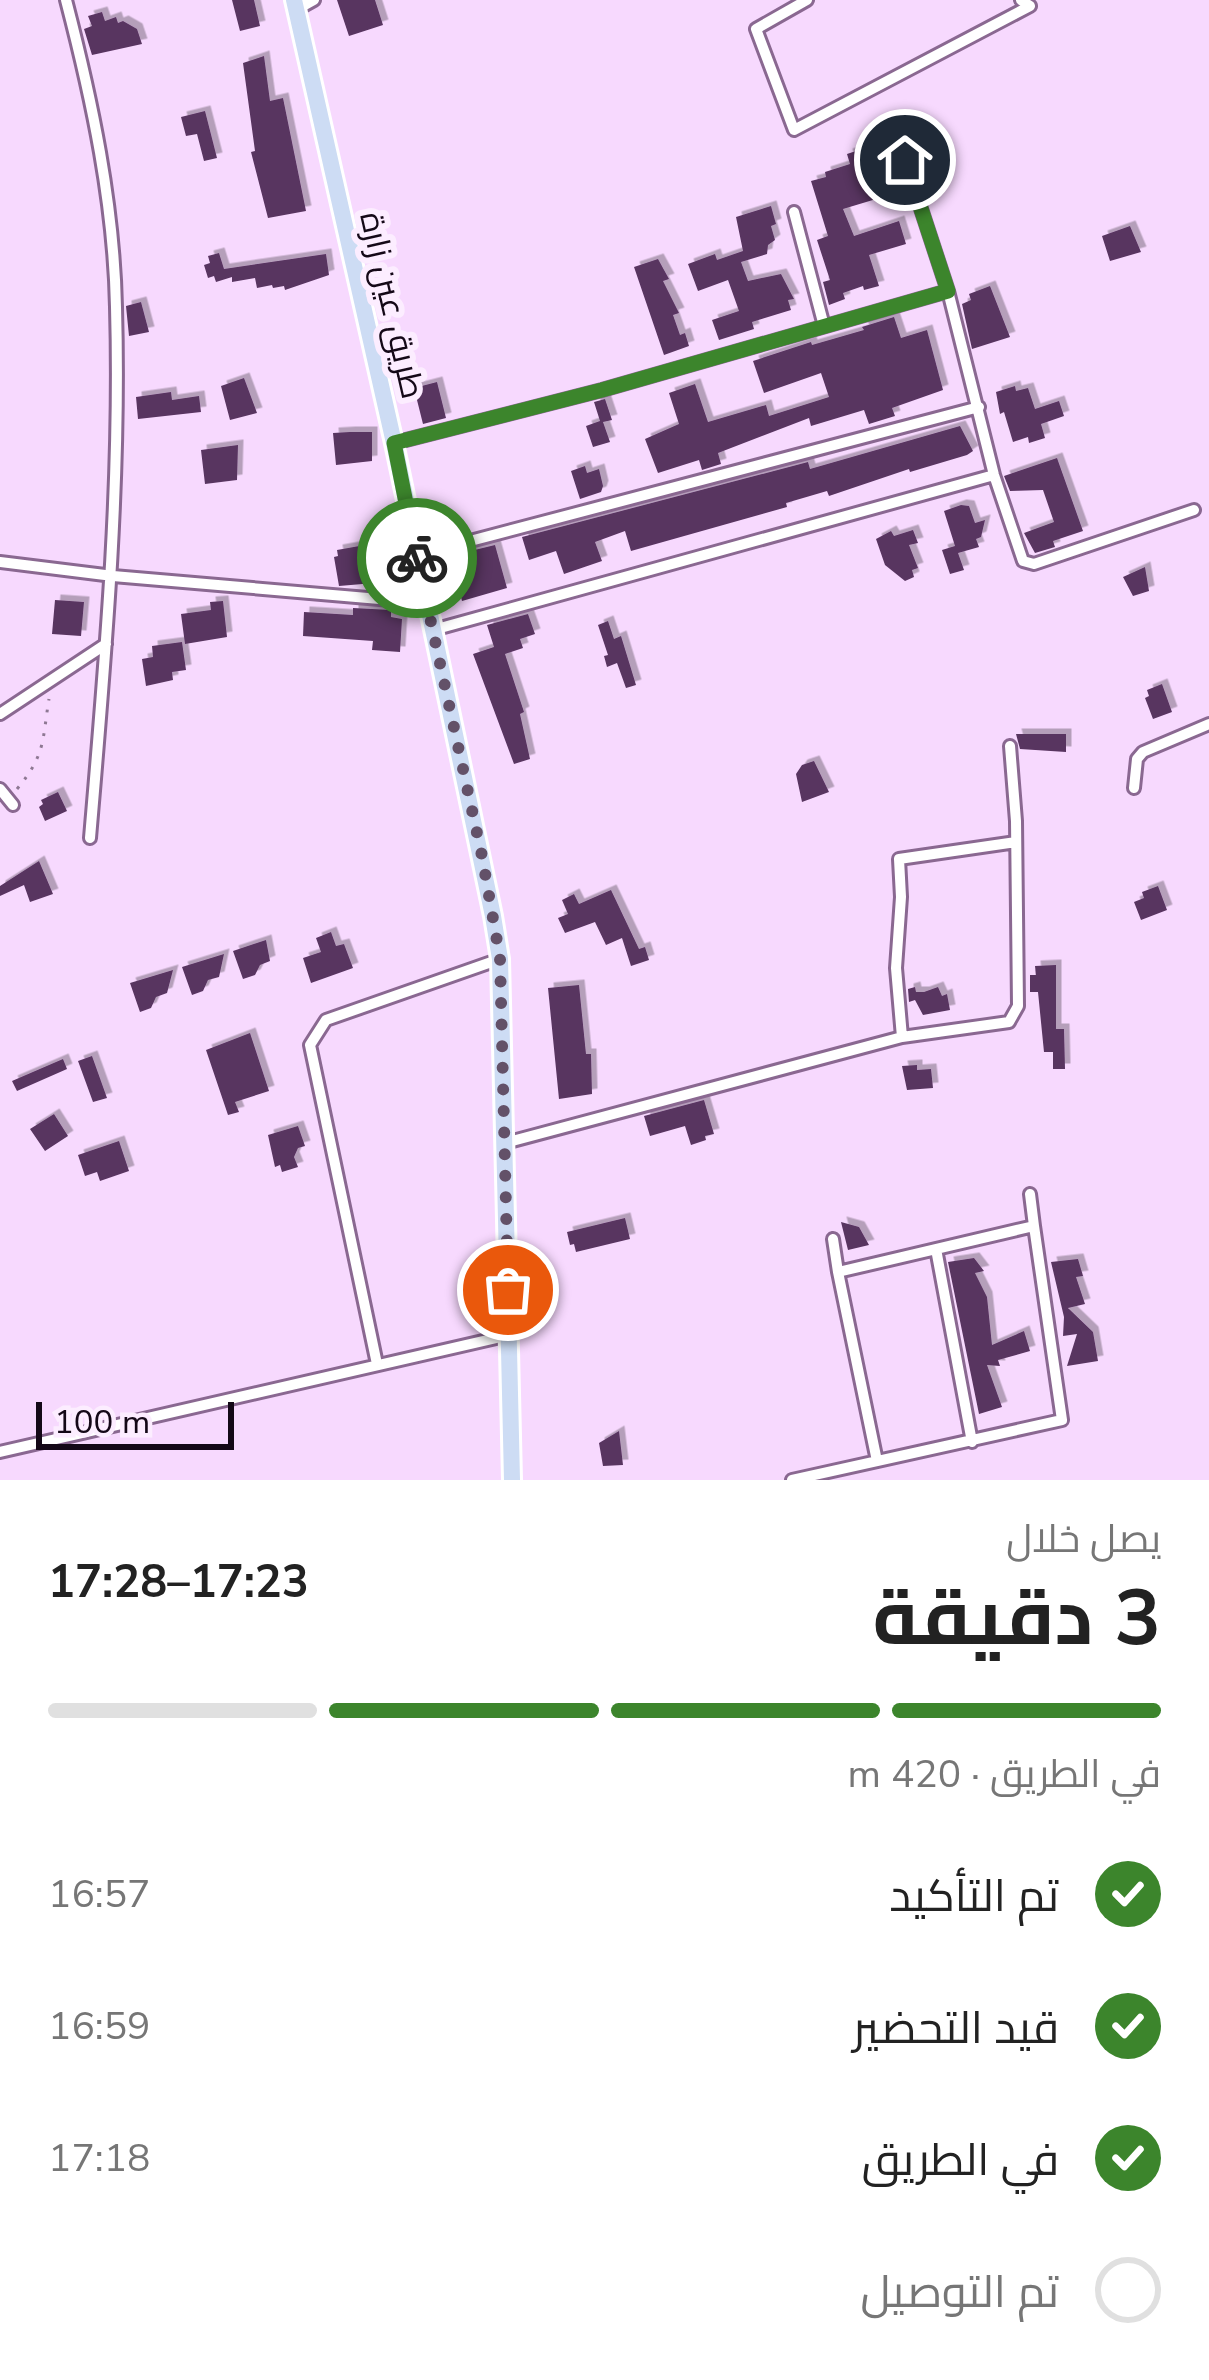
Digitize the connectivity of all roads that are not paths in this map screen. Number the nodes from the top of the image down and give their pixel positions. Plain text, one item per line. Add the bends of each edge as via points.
1 (66, 0) edge
2 (314, 0) edge
3 (807, 0) edge
4 (1022, 0) edge
5 (295, 5) edge
6 (905, 160) dead end
7 (794, 212) dead end
8 (948, 291) junction
9 (824, 326) junction
10 (979, 407) junction
11 (394, 443) junction
12 (994, 475) junction
13 (1194, 510) dead end
14 (417, 555) junction
15 (0, 562) edge
16 (113, 576) junction
17 (426, 603) junction
18 (434, 630) junction
19 (106, 644) junction
20 (0, 714) edge
21 (1209, 724) edge
22 (1010, 746) dead end
23 (1134, 788) dead end
24 (90, 838) dead end
25 (1016, 842) junction
26 (500, 958) junction
27 (902, 1037) junction
28 (505, 1143) junction
29 (1030, 1194) dead end
30 (1034, 1226) junction
31 (832, 1239) dead end
32 (935, 1249) junction
33 (838, 1272) junction
34 (508, 1335) junction
35 (377, 1364) junction
36 (972, 1442) junction
37 (0, 1452) edge
38 (877, 1461) junction
39 (512, 1480) edge
40 (792, 1480) edge

1 - 16 street via 104,176 116,304
2 - 5 street
3 - 4 street via 756,29 794,130 1030,6
5 - 11 main road, طريق عين زارة
6 - 8 street
7 - 9 street
8 - 9 street
8 - 10 street
9 - 11 street
10 - 12 street
10 - 14 street
11 - 14 main road, طريق عين زارة
12 - 13 street via 1021,559 1030,565
12 - 18 street
14 - 17 main road, طريق عين زارة
15 - 16 street
16 - 17 street
16 - 19 street
17 - 18 main road, طريق عين زارة
18 - 26 main road, طريق عين زارة
19 - 20 street
19 - 24 street
21 - 23 street via 1143,752
22 - 25 street
25 - 27 street via 1015,1016
25 - 27 street via 899,860
26 - 28 main road, طريق عين زارة
26 - 35 street via 326,1020 310,1045
27 - 28 street
28 - 34 main road, طريق عين زارة
29 - 30 street
30 - 32 street
30 - 36 street via 1062,1420
31 - 33 street
32 - 33 street
32 - 36 street
33 - 38 street
34 - 35 street
34 - 39 main road, طريق عين زارة
35 - 37 street
36 - 38 street
38 - 40 street

